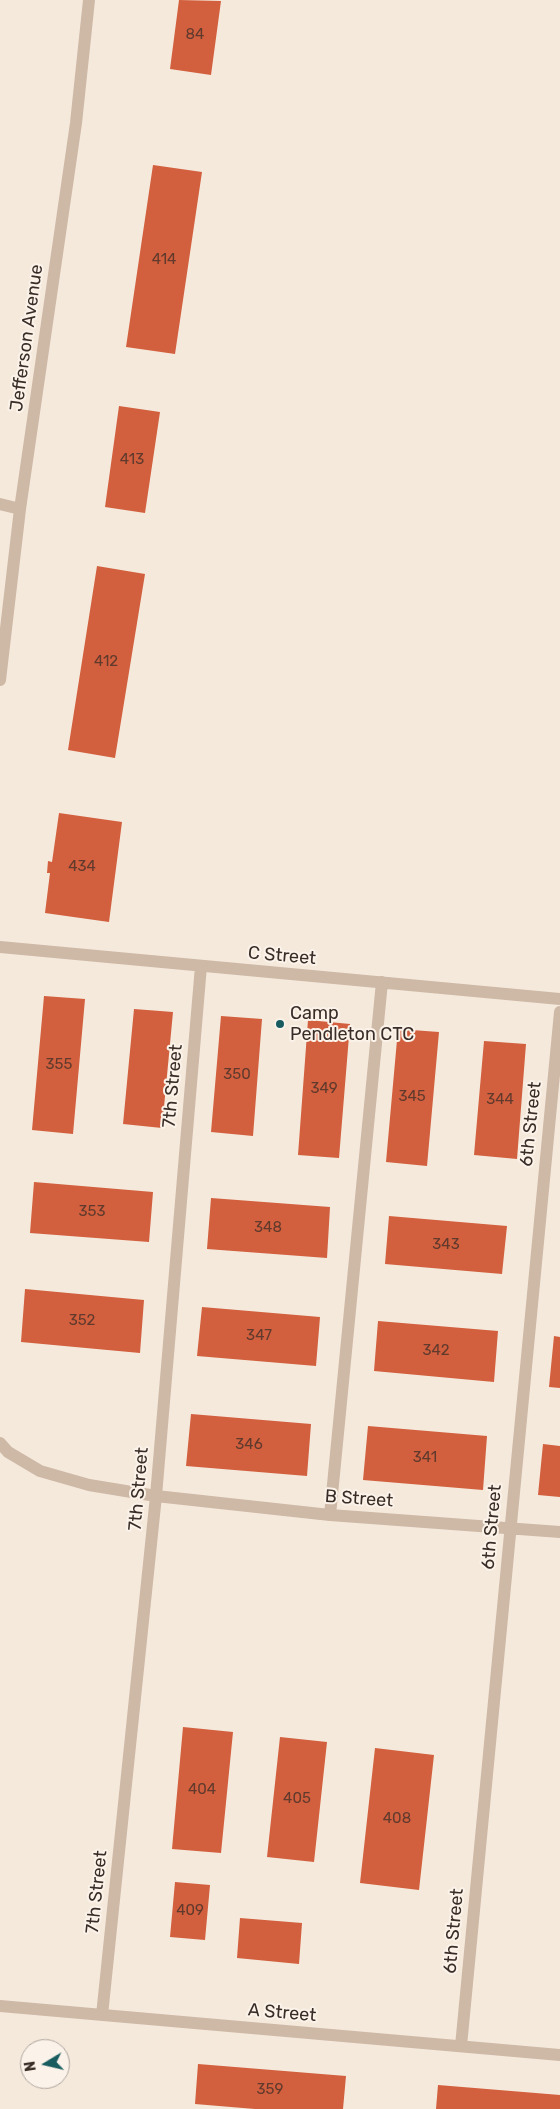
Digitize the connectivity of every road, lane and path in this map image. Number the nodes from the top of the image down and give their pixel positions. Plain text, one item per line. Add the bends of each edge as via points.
1 (89, 0) edge
2 (0, 504) edge
3 (20, 509) junction
4 (0, 680) edge
5 (0, 947) edge
6 (201, 966) junction
7 (382, 982) junction
8 (560, 999) edge
9 (560, 1012) edge
10 (0, 1443) edge
11 (156, 1496) junction
12 (330, 1515) junction
13 (509, 1527) junction
14 (560, 1532) edge
15 (0, 2006) edge
16 (102, 2015) junction
17 (461, 2046) junction
18 (560, 2055) edge

1 - 3 street, Jefferson Avenue via 76,123
2 - 3 street
3 - 4 street, Jefferson Avenue
5 - 6 street, C Street
6 - 7 street, C Street
6 - 11 street, 7th Street
7 - 8 street, C Street
7 - 12 street
9 - 13 street, 6th Street
10 - 11 street via 8,1452 40,1471 89,1485
11 - 12 street, B Street
11 - 16 street, 7th Street
12 - 13 street, B Street
13 - 14 street, B Street
13 - 17 street, 6th Street
15 - 16 street, A Street
16 - 17 street, A Street
17 - 18 street, A Street

